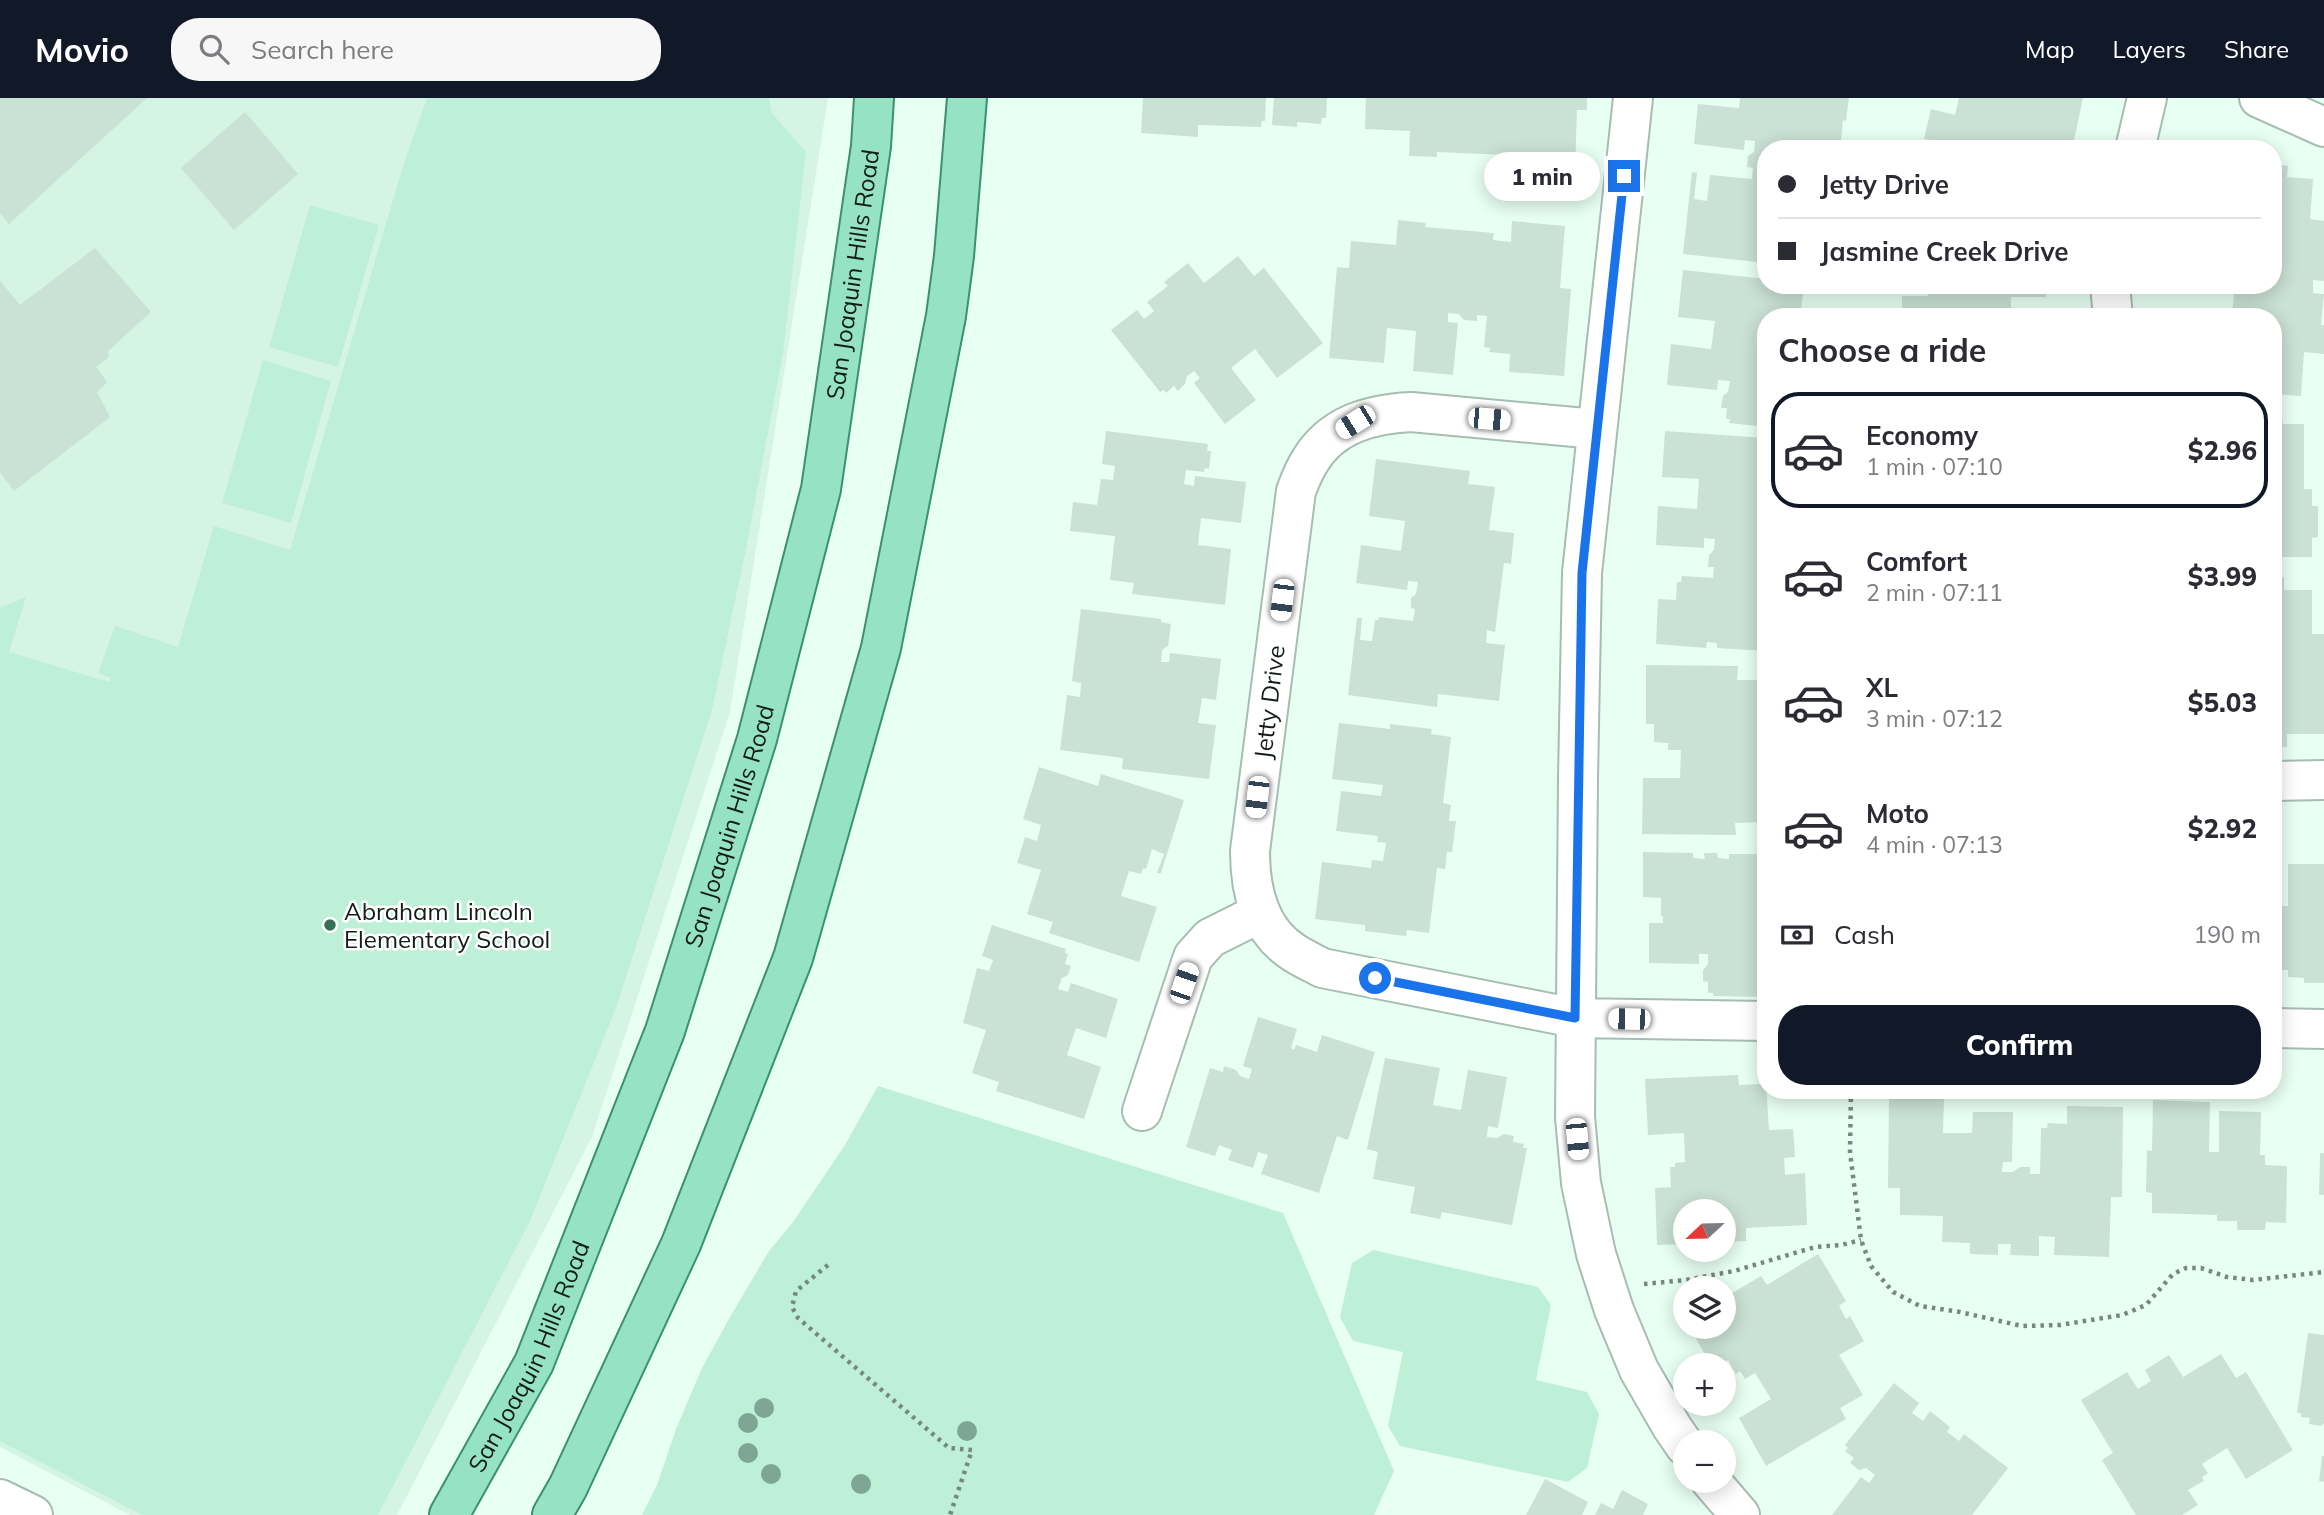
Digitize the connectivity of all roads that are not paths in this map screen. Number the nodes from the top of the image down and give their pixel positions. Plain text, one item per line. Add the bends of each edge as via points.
1 (874, 98) edge
2 (967, 98) edge
3 (1633, 98) edge
4 (2147, 98) edge
5 (2259, 98) edge
6 (2324, 127) edge
7 (2137, 140) edge
8 (1596, 429) junction
9 (2324, 780) edge
10 (2282, 781) edge
11 (1260, 913) junction
12 (1575, 1018) junction
13 (1757, 1021) edge
14 (2282, 1028) edge
15 (2324, 1029) edge
16 (1142, 1111) dead end
17 (1674, 1430) edge
18 (1721, 1493) edge
19 (0, 1499) edge
20 (33, 1515) edge
21 (449, 1515) edge
22 (552, 1515) edge
23 (1740, 1515) edge

1 - 21 main road, San Joaquin Hills Road via 821,489 757,739 665,1031 534,1363
2 - 22 main road via 946,316 881,648 793,958 681,1244
3 - 8 street
4 - 7 street
5 - 6 street
8 - 11 street, Jetty Drive via 1382,413 1355,422 1330,438 1311,459 1296,491 1250,851 1250,880
8 - 12 street via 1582,573
9 - 10 street
11 - 12 street, Jetty Drive via 1292,952 1322,968
11 - 16 street via 1210,938 1193,957
12 - 13 street, Jetty Drive
12 - 17 street via 1575,1117 1581,1182 1596,1254 1640,1370
14 - 15 street
18 - 23 street
19 - 20 street

